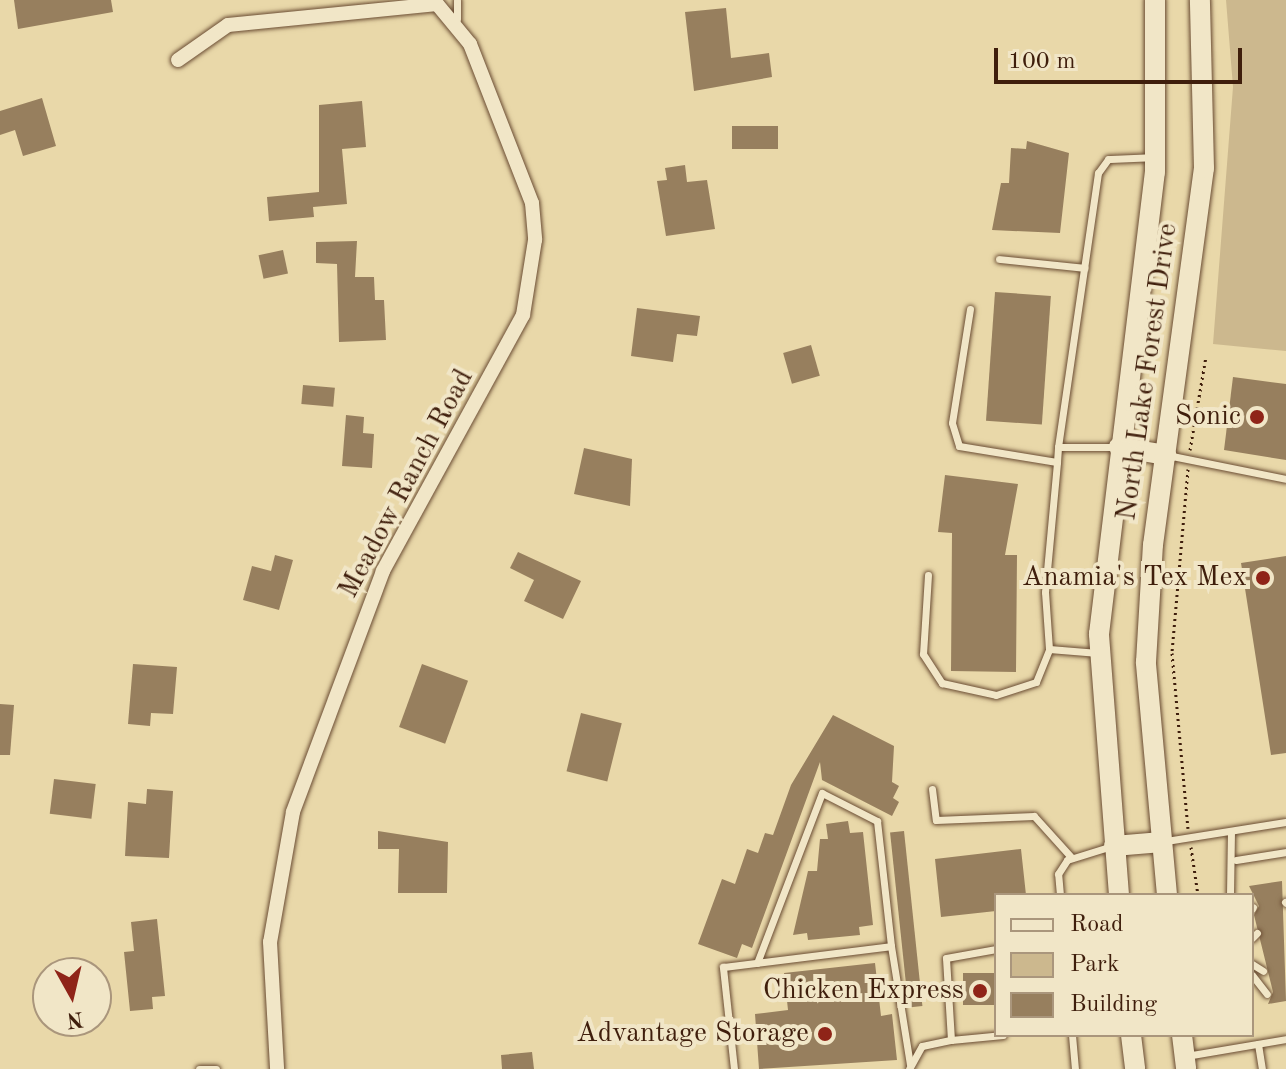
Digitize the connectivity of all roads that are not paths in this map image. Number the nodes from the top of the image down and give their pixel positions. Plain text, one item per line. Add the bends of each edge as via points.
1 (457, 0) edge
2 (1155, 0) edge
3 (1200, 0) edge
4 (457, 19) junction
5 (178, 60) dead end
6 (1155, 157) junction
7 (999, 259) dead end
8 (1085, 268) junction
9 (970, 309) dead end
10 (1058, 447) junction
11 (1119, 447) junction
12 (1166, 455) junction
13 (1057, 462) junction
14 (1286, 479) edge
15 (928, 575) dead end
16 (1049, 649) junction
17 (1100, 653) junction
18 (932, 789) dead end
19 (1286, 822) edge
20 (1231, 832) junction
21 (1162, 842) junction
22 (1114, 846) junction
23 (1286, 852) edge
24 (1071, 857) junction
25 (1236, 860) junction
26 (1060, 893) edge
27 (1119, 893) edge
28 (1167, 893) edge
29 (1230, 893) edge
30 (891, 946) junction
31 (994, 949) edge
32 (757, 963) junction
33 (1254, 965) edge
34 (1263, 971) dead end
35 (1254, 978) edge
36 (1267, 994) dead end
37 (994, 1036) edge
38 (1072, 1037) edge
39 (1131, 1037) edge
40 (1182, 1037) edge
41 (1250, 1037) edge
42 (1286, 1039) edge
43 (951, 1040) junction
44 (1254, 1044) junction
45 (1185, 1063) edge
46 (909, 1066) edge
47 (199, 1069) edge
48 (216, 1069) edge
49 (277, 1069) edge
50 (734, 1069) edge
51 (1075, 1069) edge
52 (1135, 1069) edge
53 (1262, 1069) edge

1 - 4 lane
2 - 6 main road, North Lake Forest Drive
3 - 12 main road, North Lake Forest Drive via 1204,168
4 - 5 street via 437,4 375,5 228,25
4 - 49 street, Meadow Ranch Road via 523,166 533,215 532,278 509,350 383,571 310,755 288,828 270,942
6 - 8 lane via 1108,159 1098,173
6 - 11 main road, North Lake Forest Drive
7 - 8 lane
8 - 10 lane
9 - 13 lane via 952,423 959,446
10 - 11 lane
10 - 13 lane
11 - 12 main road
11 - 17 main road, North Lake Forest Drive
12 - 14 lane
12 - 21 main road, North Lake Forest Drive via 1146,662
13 - 16 lane via 1045,592
15 - 16 lane via 923,654 942,683 996,695 1036,682
16 - 17 lane
17 - 22 main road, North Lake Forest Drive
18 - 24 lane via 936,820 1034,816
19 - 20 lane
20 - 21 lane
20 - 25 lane
21 - 22 main road
21 - 28 main road, North Lake Forest Drive
22 - 24 lane
22 - 27 main road, North Lake Forest Drive
23 - 25 lane
24 - 26 lane via 1058,874
25 - 29 lane
30 - 32 lane
30 - 32 lane via 877,821 822,793
30 - 46 lane
31 - 43 lane via 946,958
32 - 50 lane via 723,967
33 - 34 lane
35 - 36 lane
37 - 43 lane
38 - 51 lane
39 - 52 main road
40 - 45 main road
41 - 44 lane
42 - 44 lane
43 - 46 lane via 922,1046
44 - 45 lane
44 - 53 lane
47 - 48 lane

